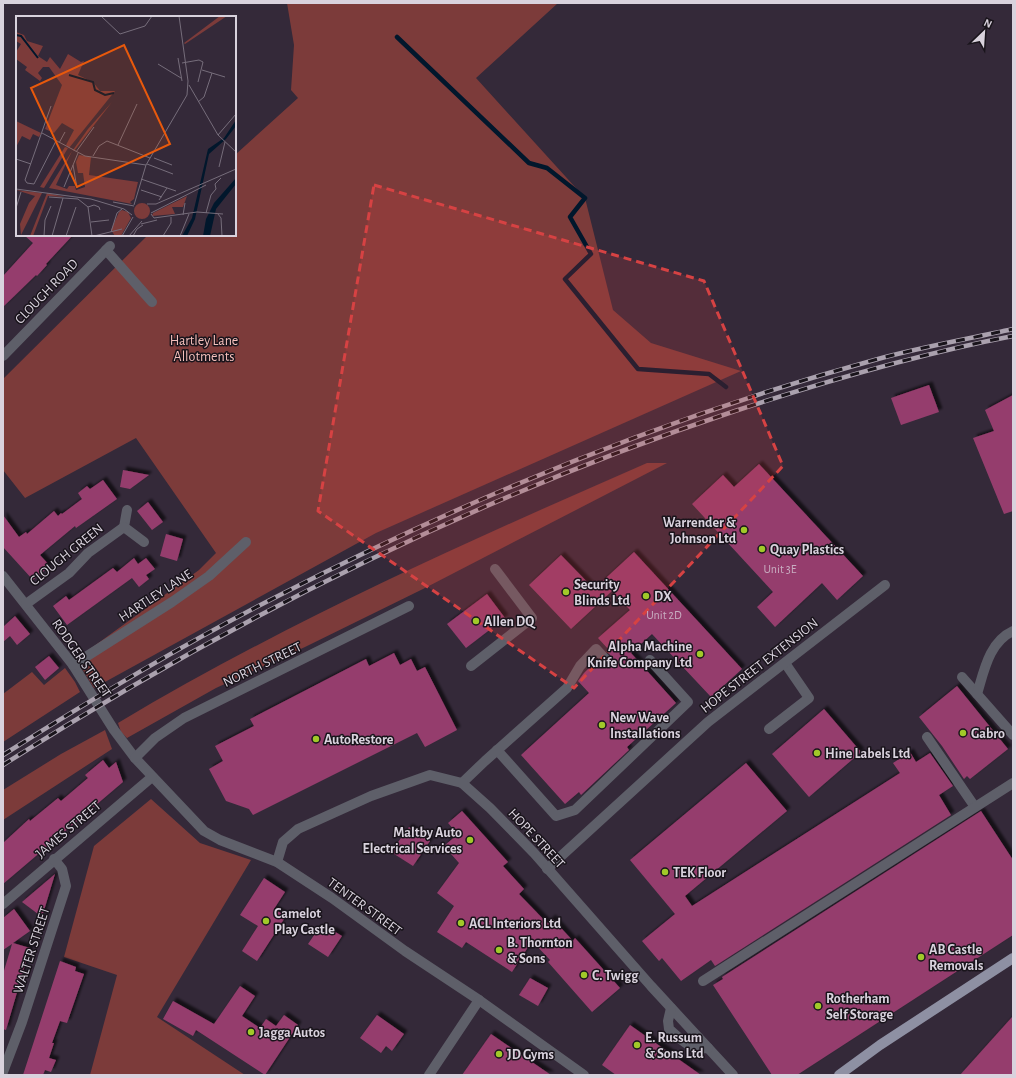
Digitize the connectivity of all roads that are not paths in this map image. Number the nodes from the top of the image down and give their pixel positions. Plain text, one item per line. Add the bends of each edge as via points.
1 (152, 302) dead end
2 (3, 356) edge
3 (127, 510) dead end
4 (124, 527) junction
5 (144, 542) dead end
6 (246, 542) dead end
7 (495, 569) dead end
8 (3, 576) edge
9 (885, 585) dead end
10 (26, 604) junction
11 (409, 606) dead end
12 (1013, 631) edge
13 (650, 660) dead end
14 (608, 662) dead end
15 (785, 664) junction
16 (73, 665) junction
17 (471, 666) dead end
18 (962, 677) dead end
19 (977, 694) junction
20 (769, 729) dead end
21 (1013, 735) edge
22 (927, 737) dead end
23 (497, 750) junction
24 (135, 758) junction
25 (152, 777) junction
26 (462, 783) junction
27 (1013, 783) edge
28 (975, 807) junction
29 (54, 859) junction
30 (277, 862) junction
31 (548, 869) junction
32 (3, 904) edge
33 (1013, 958) edge
34 (703, 981) dead end
35 (479, 1000) junction
36 (671, 1008) junction
37 (708, 1048) junction
38 (3, 1072) edge
39 (429, 1075) edge
40 (584, 1075) edge
41 (733, 1075) edge
42 (839, 1075) edge

1 - 2 street, CLOUGH ROAD via 108,248
3 - 4 street, CLOUGH GREEN
4 - 5 street, CLOUGH GREEN
4 - 10 street, CLOUGH GREEN via 88,553 69,573
6 - 16 street, HARTLEY LANE via 209,576
7 - 17 street via 532,618
8 - 10 street, RODGER STREET
9 - 15 street, HOPE STREET EXTENSION
10 - 16 street, RODGER STREET
11 - 24 street, NORTH STREET via 184,718 155,738
12 - 19 street via 993,649 986,662
13 - 23 street via 688,702 575,810 556,816
14 - 23 street via 596,649 580,666 567,688
15 - 20 street via 809,698
15 - 31 street, HOPE STREET EXTENSION via 708,722
16 - 24 street, RODGER STREET
18 - 19 street
19 - 21 street
22 - 28 street
23 - 26 street
24 - 25 street, TENTER STREET
25 - 29 street, JAMES STREET
25 - 30 street, TENTER STREET via 204,830 220,840
26 - 30 street, HOPE STREET via 430,775 371,796 298,829 283,842
26 - 31 street, HOPE STREET via 490,808
27 - 28 street
28 - 34 street
29 - 32 street, JAMES STREET
29 - 38 street, WALTER STREET via 62,869 66,886
30 - 35 street, TENTER STREET
31 - 36 street, HOPE STREET
33 - 42 main road via 880,1045
35 - 39 street
35 - 40 street, TENTER STREET
36 - 37 street, HOPE STREET
36 - 37 street via 669,1029 689,1046 698,1049
37 - 41 street, HOPE STREET

